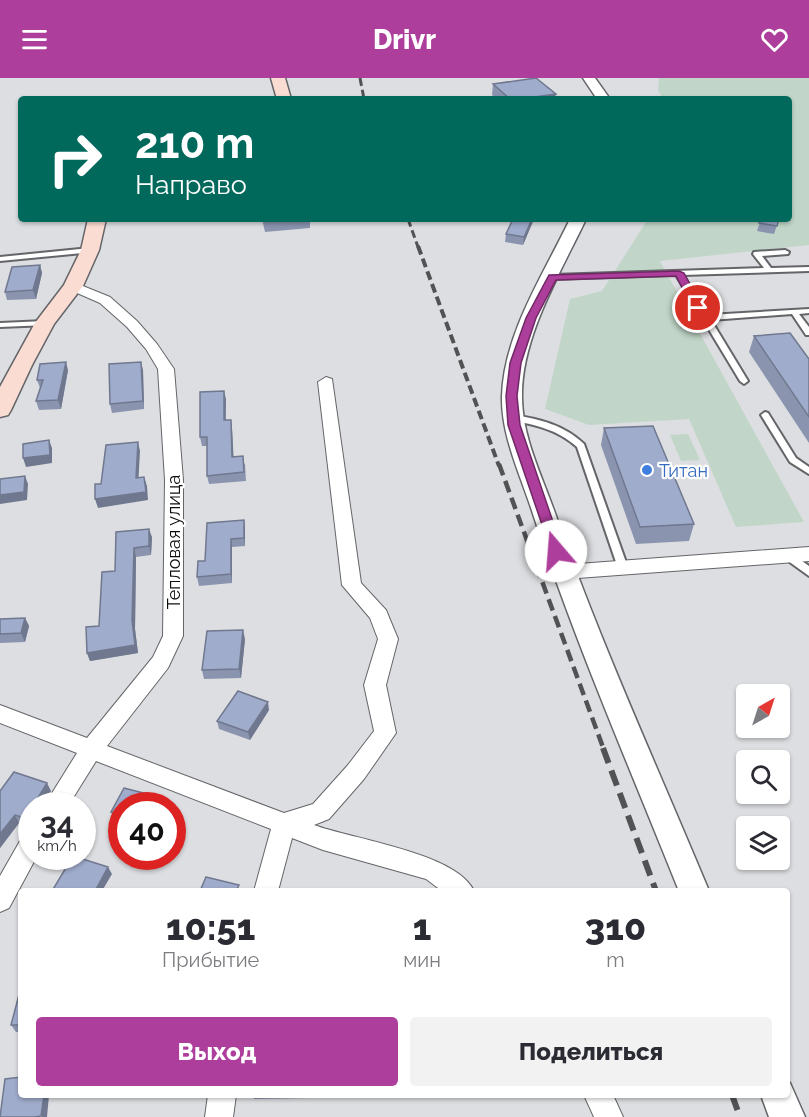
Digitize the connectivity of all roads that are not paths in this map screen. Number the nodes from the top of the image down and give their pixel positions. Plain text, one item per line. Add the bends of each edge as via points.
1 (278, 78) edge
2 (589, 78) edge
3 (283, 96) edge
4 (602, 96) edge
5 (95, 222) edge
6 (577, 222) edge
7 (90, 250) junction
8 (785, 252) dead end
9 (0, 260) edge
10 (809, 269) edge
11 (769, 270) junction
12 (679, 273) junction
13 (553, 277) junction
14 (73, 286) junction
15 (809, 311) edge
16 (794, 312) junction
17 (705, 318) junction
18 (45, 322) junction
19 (0, 325) edge
20 (809, 333) edge
21 (744, 381) dead end
22 (326, 382) dead end
23 (0, 410) edge
24 (765, 415) dead end
25 (513, 418) junction
26 (809, 471) edge
27 (809, 554) edge
28 (788, 555) junction
29 (624, 568) junction
30 (564, 572) junction
31 (809, 572) edge
32 (0, 714) edge
33 (91, 750) junction
34 (64, 792) edge
35 (284, 824) junction
36 (18, 867) edge
37 (267, 888) edge
38 (458, 888) edge
39 (693, 888) edge
40 (0, 900) edge
41 (222, 1098) edge
42 (600, 1098) edge
43 (779, 1098) edge
44 (219, 1117) edge
45 (609, 1117) edge
46 (787, 1117) edge

1 - 3 main road
2 - 4 street
5 - 7 main road
6 - 13 street
7 - 9 lane
7 - 14 main road
8 - 11 lane via 757,254
10 - 11 lane
11 - 12 lane
12 - 13 lane
12 - 17 lane
13 - 25 street via 531,318 516,363
14 - 18 main road
14 - 33 street, Тепловая улица via 105,300 152,347 166,369 174,480 173,636 161,662
15 - 16 lane
16 - 17 lane
16 - 20 lane
17 - 21 lane
18 - 19 lane
18 - 23 main road
22 - 35 street via 351,585 379,615 388,639 375,686 385,733 321,813
24 - 26 lane via 793,460
25 - 29 lane via 546,423 569,434 581,446
25 - 30 street
27 - 28 street
28 - 29 street
28 - 31 lane
29 - 30 street
30 - 39 street
32 - 33 street
33 - 34 street, Тепловая улица
33 - 35 street
35 - 37 street
35 - 38 street via 433,870
36 - 40 street
41 - 44 street
42 - 45 street
43 - 46 street

